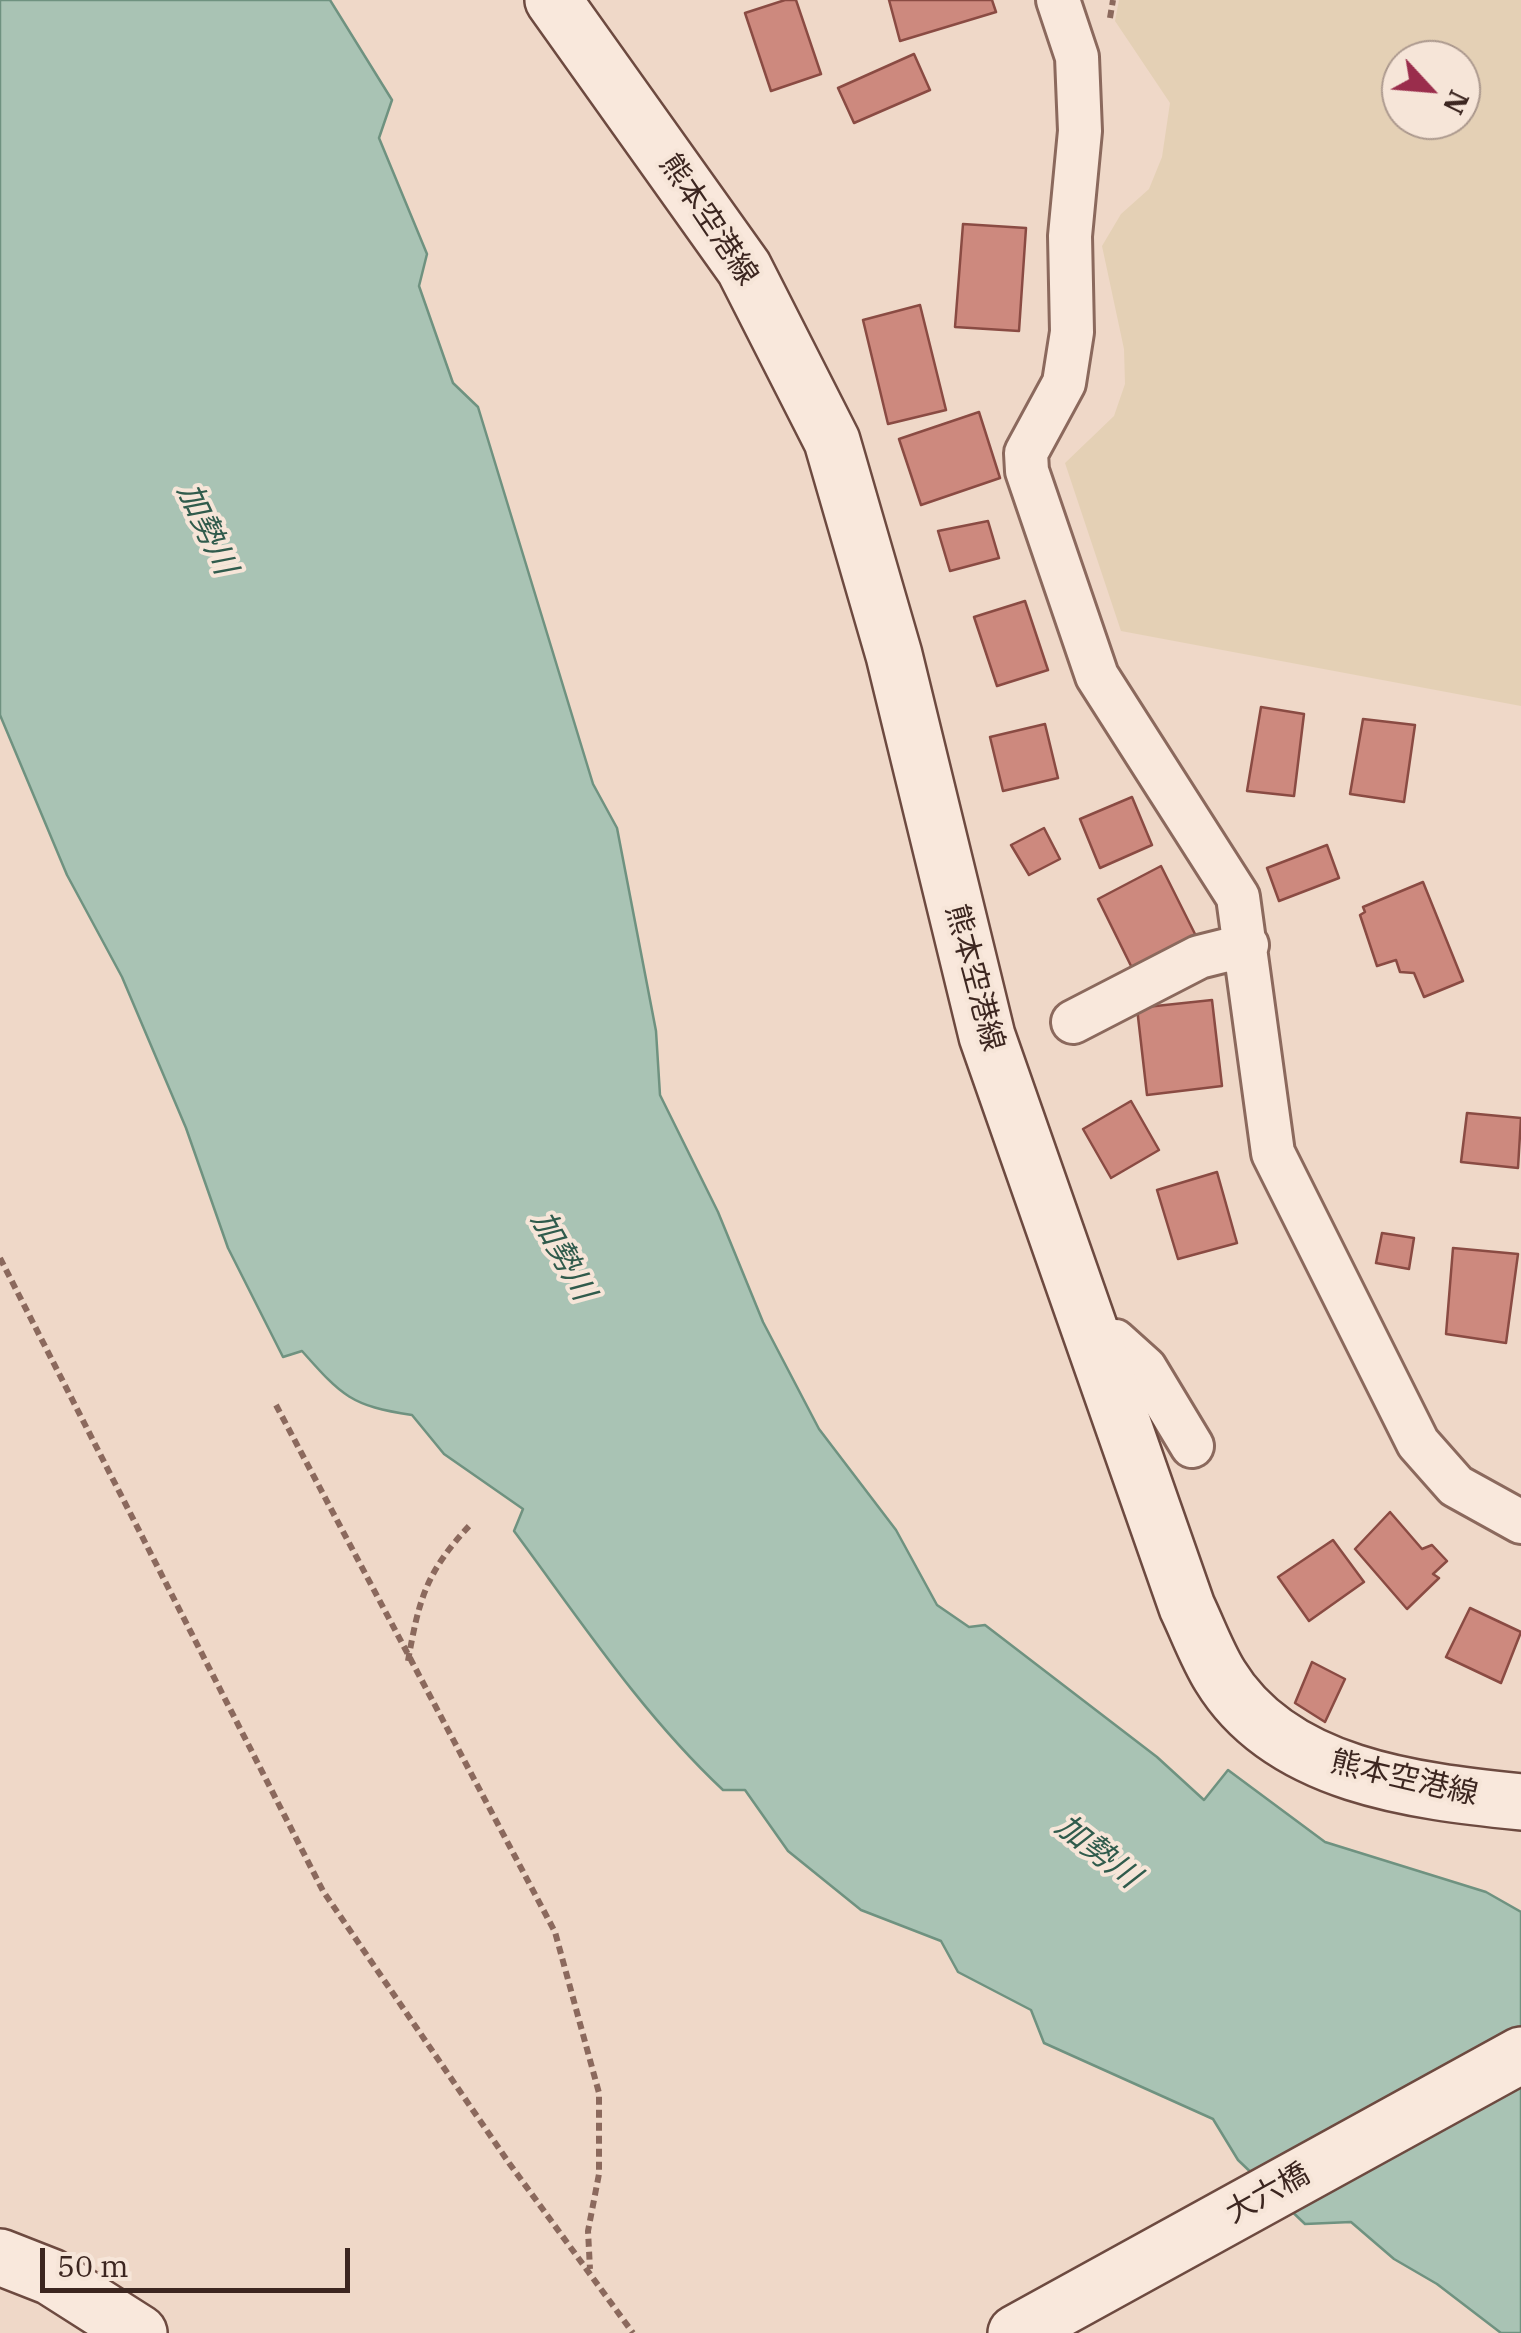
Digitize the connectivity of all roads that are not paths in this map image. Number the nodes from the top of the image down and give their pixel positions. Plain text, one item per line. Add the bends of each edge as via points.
1 (553, 0) edge
2 (1058, 0) edge
3 (1247, 945) junction
4 (1073, 1022) dead end
5 (1094, 1344) junction
6 (1192, 1446) dead end
7 (1521, 1522) edge
8 (1510, 1806) edge
9 (1509, 2056) edge
10 (0, 2257) edge
11 (138, 2333) edge
12 (1016, 2333) edge

1 - 5 main road, 熊本空港線 via 744,268 832,441 894,655 987,1036
2 - 3 street via 1078,57 1072,332 1064,383 1026,453 1027,470 1097,676 1238,896
3 - 4 street via 1199,957
3 - 7 street via 1273,1153 1418,1443 1456,1486
5 - 6 street via 1114,1341 1145,1368
5 - 8 main road, 熊本空港線 via 1187,1607 1221,1678 1292,1749 1385,1781
9 - 12 main road, 大六橋
10 - 11 main road via 51,2277

